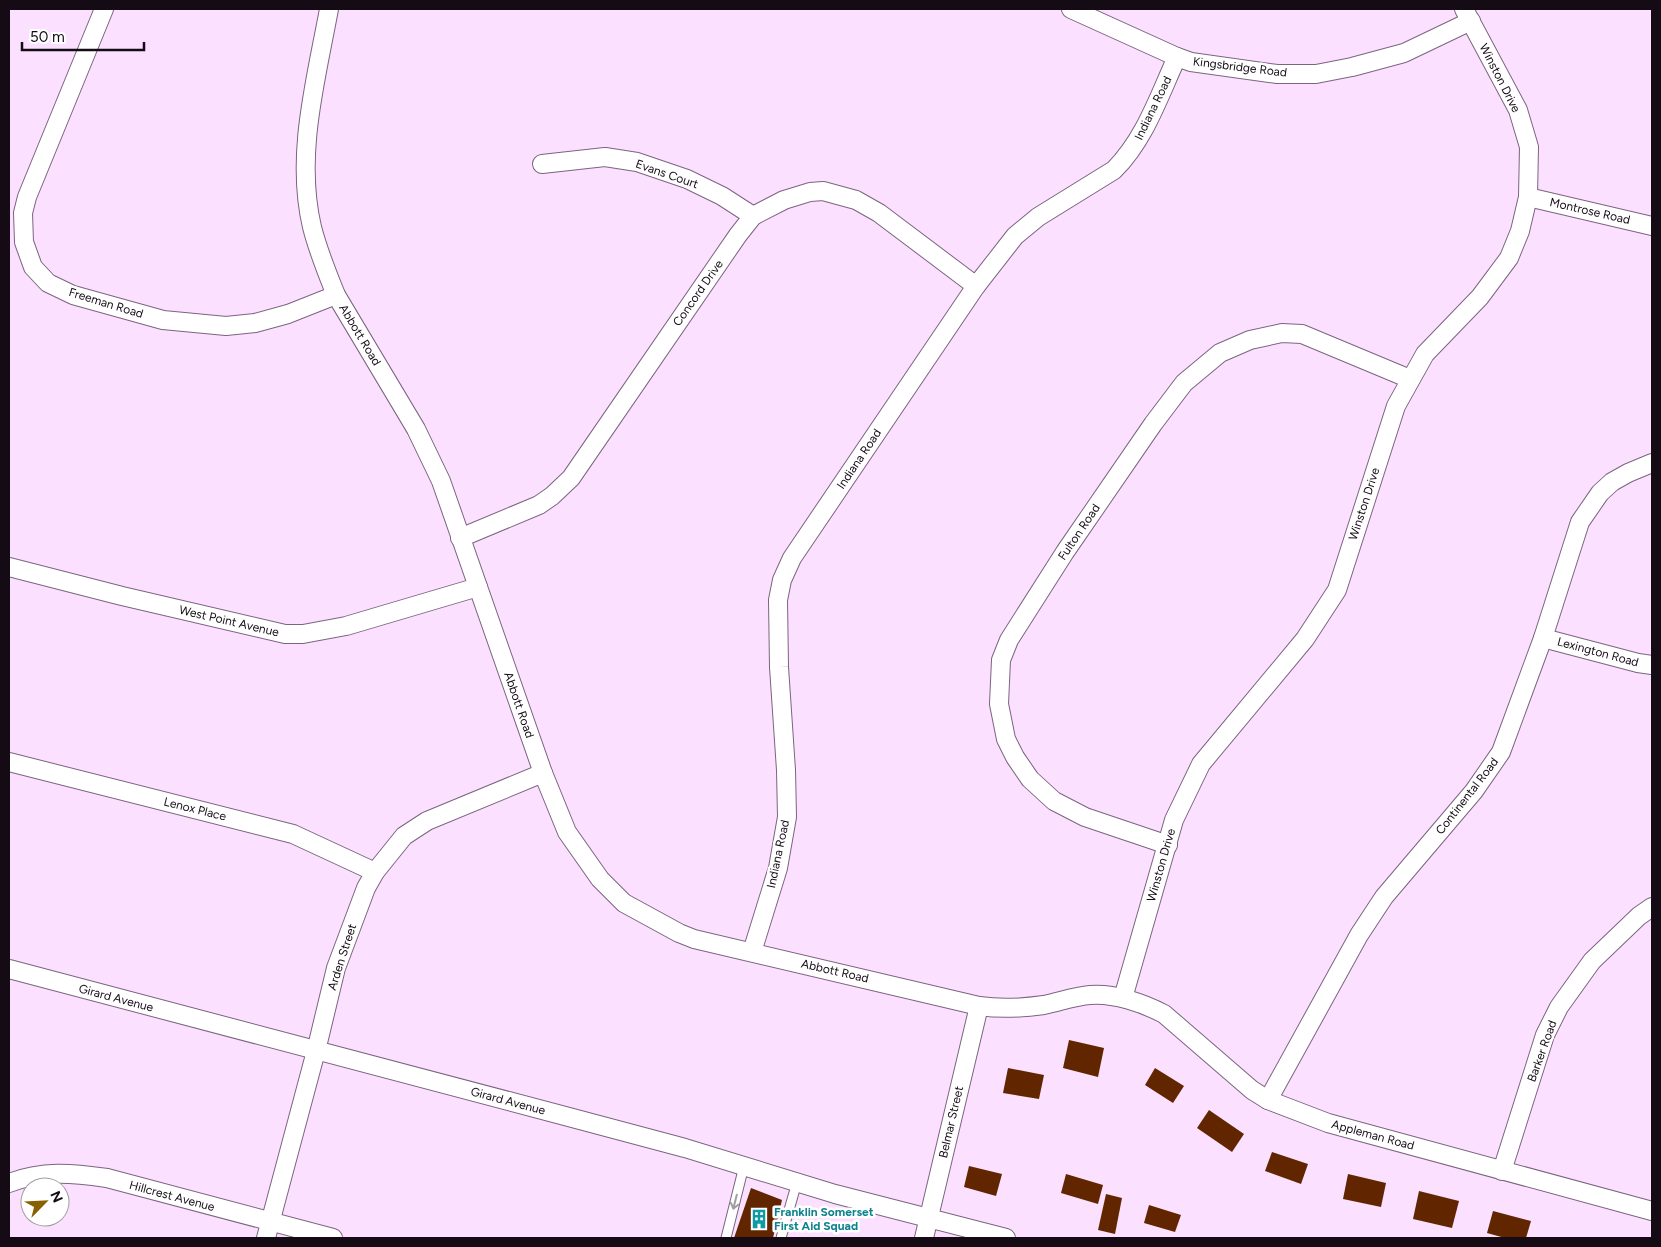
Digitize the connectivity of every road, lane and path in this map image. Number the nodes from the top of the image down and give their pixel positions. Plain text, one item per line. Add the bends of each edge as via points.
1 (104, 9) edge
2 (330, 9) edge
3 (1071, 9) edge
4 (1467, 15) edge
5 (1177, 57) junction
6 (542, 164) dead end
7 (1528, 197) junction
8 (753, 216) junction
9 (1652, 226) edge
10 (976, 286) junction
11 (336, 296) junction
12 (1410, 379) junction
13 (1652, 463) edge
14 (460, 538) junction
15 (9, 567) edge
16 (478, 587) junction
17 (1543, 638) junction
18 (1652, 665) edge
19 (9, 762) edge
20 (543, 773) junction
21 (1168, 845) junction
22 (375, 872) junction
23 (1652, 907) edge
24 (752, 952) junction
25 (9, 969) edge
26 (1123, 998) junction
27 (979, 1006) junction
28 (316, 1051) junction
29 (1268, 1100) junction
30 (744, 1166) junction
31 (1502, 1171) junction
32 (797, 1182) junction
33 (9, 1183) edge
34 (1652, 1210) edge
35 (929, 1217) junction
36 (268, 1230) edge
37 (333, 1238) edge
38 (726, 1238) edge
39 (781, 1238) edge
40 (924, 1238) edge
41 (1006, 1238) edge

1 - 11 street, Freeman Road via 27,197 23,213 24,242 33,267 48,283 73,295 163,320 226,326 254,323
2 - 11 street, Abbott Road via 309,113 305,156 312,227
3 - 5 street, Kingsbridge Road
4 - 5 street, Kingsbridge Road via 1404,53 1316,74 1277,74 1191,62
4 - 7 street, Winston Drive via 1518,110 1529,147
5 - 10 street, Indiana Road via 1141,136 1125,159 1114,170 1038,217 1015,236
6 - 8 street, Evans Court via 604,158 636,162 687,178
7 - 9 street, Montrose Road
7 - 12 street, Winston Drive via 1509,258 1480,297 1425,354
8 - 10 street, Concord Drive via 784,200 810,192 823,191 856,200
8 - 14 street, Concord Drive via 570,478 539,505
10 - 24 street, Indiana Road via 792,558 782,580 778,600 779,667 787,817 778,868
11 - 14 street, Abbott Road via 416,429 441,480
12 - 21 street, Winston Drive via 1396,406 1337,590 1305,639 1201,764 1174,820
12 - 21 street, Fulton Road via 1302,334 1282,333 1250,340 1220,354 1184,383 1153,424 1009,640 1001,660 999,704 1006,739 1030,779 1054,801 1085,816
13 - 17 street, Continental Road via 1612,482 1580,522
14 - 16 street, Abbott Road
15 - 16 street, West Point Avenue via 285,634 346,626
16 - 20 street, Abbott Road
17 - 18 street, Lexington Road
17 - 29 street, Continental Road via 1501,752 1474,791 1384,897 1359,935
19 - 22 street, Lenox Place via 293,834
20 - 22 street, Arden Street via 427,821 404,836
20 - 24 street, Abbott Road via 567,832 600,879 624,903 694,939
21 - 26 street, Winston Drive
22 - 28 street, Arden Street via 336,968
23 - 31 street, Barker Road via 1592,960 1559,1007 1545,1035
24 - 27 street, Abbott Road
25 - 28 street, Girard Avenue
26 - 27 street, Abbott Road via 1090,995 1044,1005
26 - 29 street, Appleman Road via 1164,1014
27 - 35 street, Belmar Street
28 - 30 street, Girard Avenue
28 - 36 street, Arden Street
29 - 31 street, Appleman Road via 1328,1123
30 - 32 street, Girard Avenue
30 -> 38 lane
31 - 34 street, Appleman Road
32 - 35 street, Girard Avenue
32 - 39 lane
33 - 36 street, Hillcrest Avenue via 52,1173 107,1178
35 - 40 street, Belmar Street
35 - 41 street, Girard Avenue
36 - 37 street, Hillcrest Avenue

